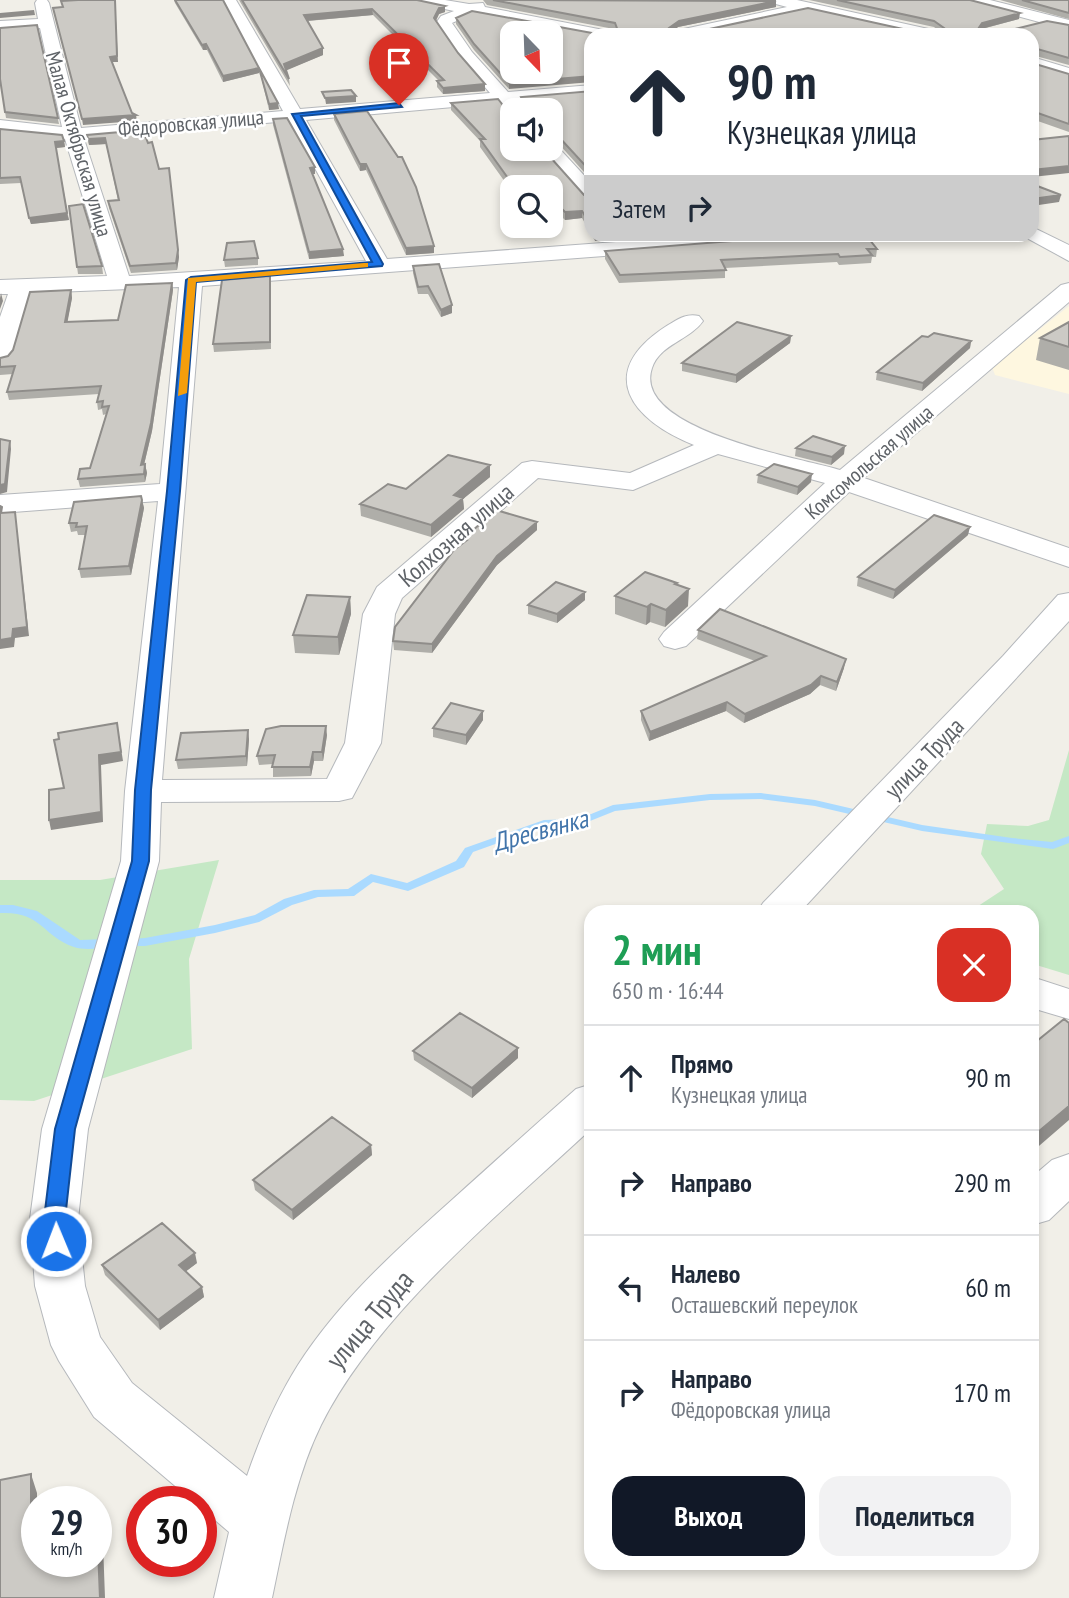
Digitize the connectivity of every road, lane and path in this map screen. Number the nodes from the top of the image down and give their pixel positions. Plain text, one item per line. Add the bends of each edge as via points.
1 (229, 0) edge
2 (421, 0) edge
3 (496, 0) edge
4 (777, 0) edge
5 (982, 1) edge
6 (42, 3) dead end
7 (806, 7) junction
8 (467, 10) junction
9 (1044, 20) junction
10 (45, 23) junction
11 (1066, 23) edge
12 (0, 26) edge
13 (703, 28) edge
14 (901, 28) edge
15 (1014, 28) edge
16 (584, 31) edge
17 (1039, 64) edge
18 (1069, 73) edge
19 (584, 91) edge
20 (504, 98) edge
21 (545, 98) edge
22 (500, 104) edge
23 (296, 114) junction
24 (0, 125) edge
25 (73, 134) junction
26 (560, 161) edge
27 (584, 187) edge
28 (1039, 237) edge
29 (621, 242) edge
30 (1069, 254) edge
31 (379, 264) junction
32 (191, 280) junction
33 (120, 283) junction
34 (11, 287) edge
35 (1069, 290) edge
36 (691, 321) dead end
37 (0, 356) edge
38 (718, 444) junction
39 (845, 480) junction
40 (173, 491) junction
41 (0, 504) edge
42 (1069, 558) edge
43 (1069, 602) edge
44 (675, 639) dead end
45 (143, 790) junction
46 (787, 905) edge
47 (1039, 994) edge
48 (1069, 1004) edge
49 (584, 1108) edge
50 (1069, 1173) edge
51 (1039, 1200) edge
52 (260, 1522) junction
53 (243, 1598) edge

1 - 23 street
2 - 8 street
3 - 8 street
4 - 7 street
5 - 9 street
6 - 10 street, Малая Октябрьская улица
7 - 13 street
7 - 14 street
8 - 16 street
8 - 20 street via 444,23
9 - 11 street
9 - 15 street
10 - 12 street
10 - 25 street, Малая Октябрьская улица
17 - 18 street
19 - 21 street, Фёдоровская улица
22 - 23 street, Фёдоровская улица
23 - 25 street, Фёдоровская улица
23 - 31 street
24 - 25 street, Фёдоровская улица
25 - 33 street, Малая Октябрьская улица
26 - 27 street
28 - 30 street
29 - 31 street
31 - 32 street
32 - 33 street
32 - 40 street
33 - 34 street
34 - 37 street
35 - 39 street, Комсомольская улица
36 - 38 street via 657,344 641,362 637,385 643,399 678,427
38 - 39 street
38 - 45 street, Колхозная улица via 633,482 532,469 388,594 379,614 363,743 339,790
39 - 42 street
39 - 44 street, Комсомольская улица
40 - 41 street
40 - 45 street
43 - 46 street, улица Труда
45 - 52 street via 140,861 65,1129 54,1219 60,1286 77,1345 113,1400
47 - 48 street
49 - 52 street, улица Труда via 371,1308 332,1359 301,1411
50 - 51 street
52 - 53 street, улица Труда

